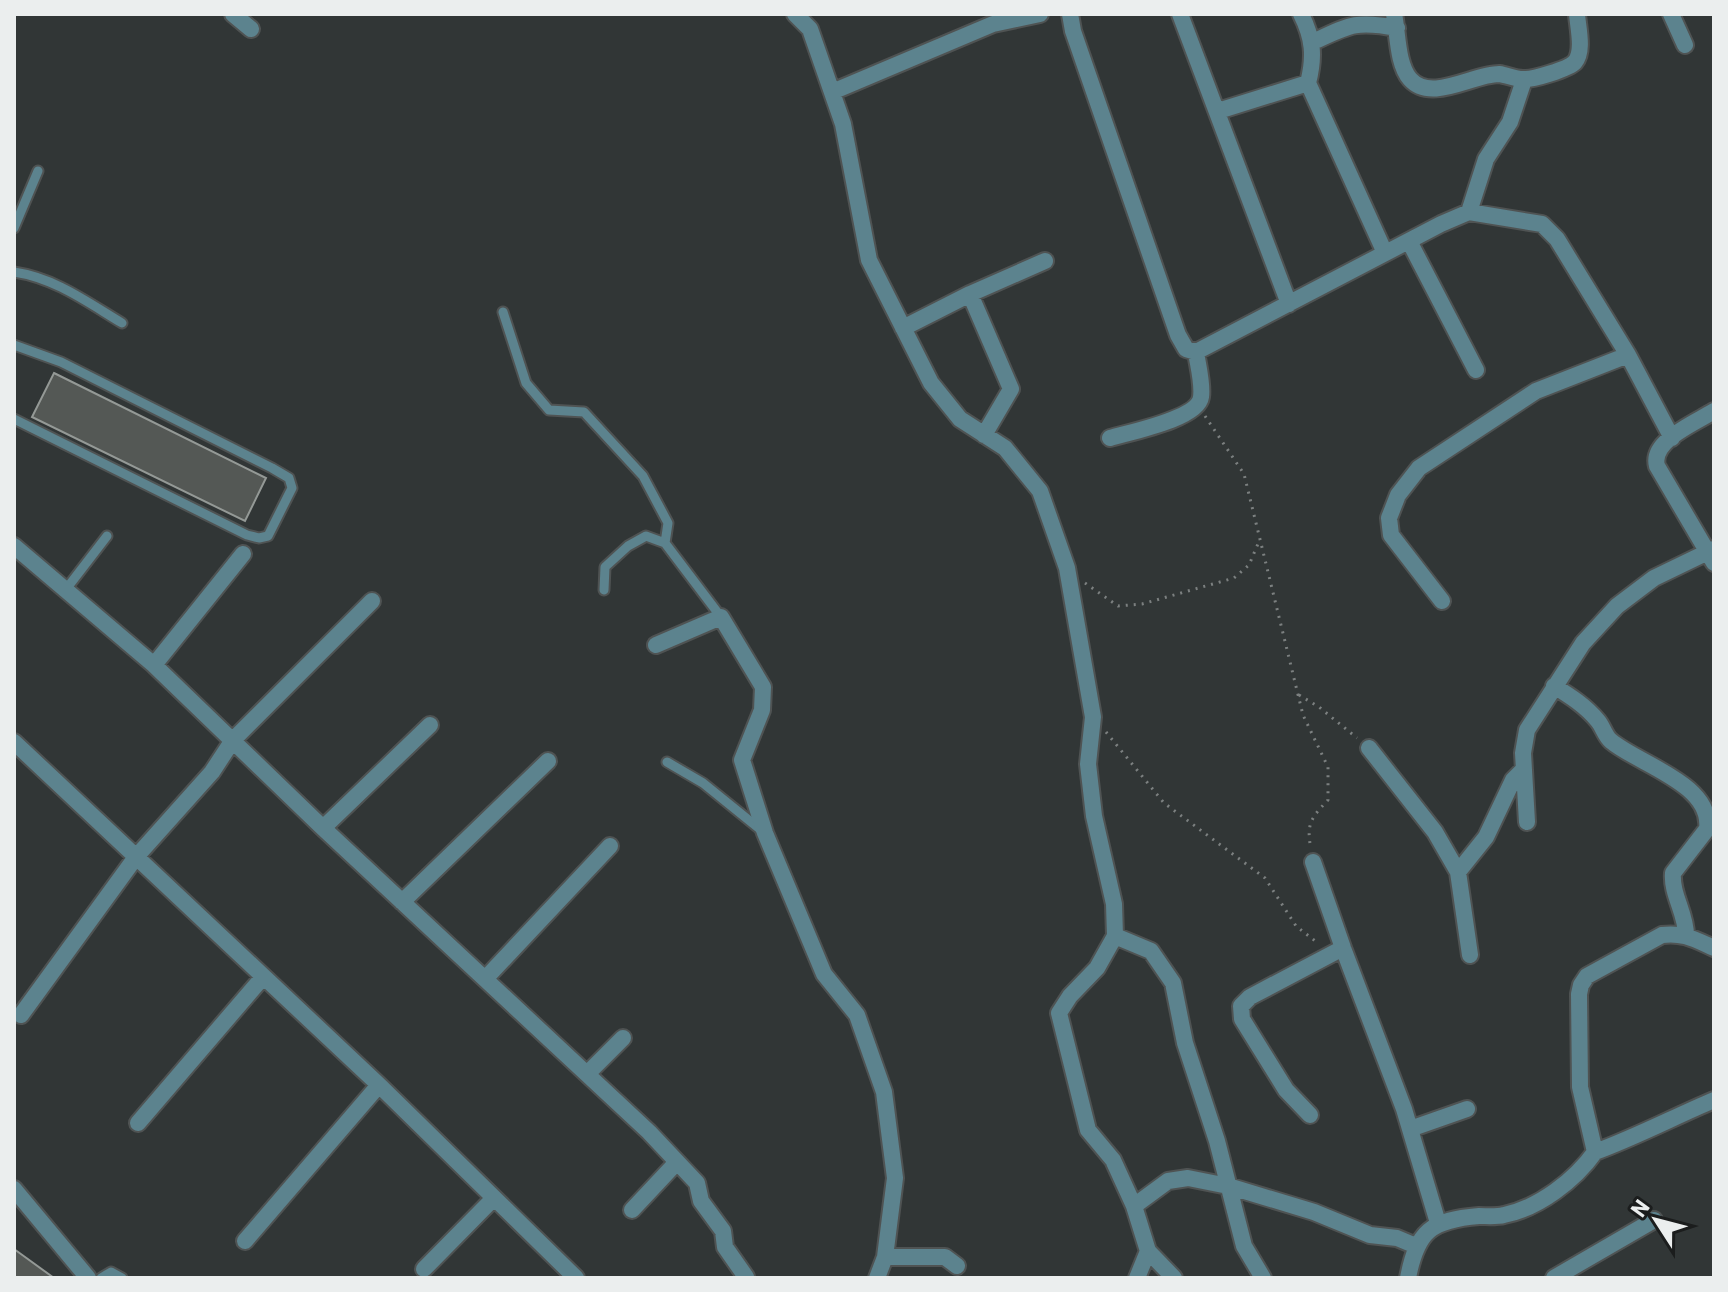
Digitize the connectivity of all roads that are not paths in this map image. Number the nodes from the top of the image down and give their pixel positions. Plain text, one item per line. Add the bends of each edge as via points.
1 (233, 14) edge
2 (795, 14) edge
3 (1040, 14) edge
4 (1070, 14) edge
5 (1180, 14) edge
6 (1301, 14) edge
7 (1577, 14) edge
8 (1671, 14) edge
9 (1395, 21) edge
10 (251, 29) dead end
11 (1313, 42) junction
12 (1685, 45) dead end
13 (1524, 80) junction
14 (1308, 83) junction
15 (832, 92) junction
16 (1218, 111) junction
17 (38, 171) dead end
18 (1469, 212) junction
19 (14, 228) edge
20 (1409, 241) junction
21 (1385, 253) junction
22 (1045, 261) dead end
23 (14, 272) edge
24 (970, 294) junction
25 (1289, 304) junction
26 (503, 312) dead end
27 (122, 323) dead end
28 (903, 328) junction
29 (14, 345) edge
30 (1196, 352) junction
31 (1628, 355) junction
32 (1476, 370) dead end
33 (1714, 411) edge
34 (14, 419) edge
35 (984, 435) junction
36 (1110, 438) dead end
37 (1672, 438) junction
38 (107, 536) dead end
39 (665, 543) junction
40 (14, 546) edge
41 (243, 554) dead end
42 (1712, 555) edge
43 (67, 588) junction
44 (604, 590) dead end
45 (372, 601) dead end
46 (1442, 601) dead end
47 (721, 617) junction
48 (656, 645) dead end
49 (154, 665) junction
50 (1554, 686) junction
51 (430, 725) dead end
52 (233, 740) junction
53 (1369, 748) road end
54 (17, 753) edge
55 (548, 761) dead end
56 (667, 762) dead end
57 (1524, 769) junction
58 (1527, 822) dead end
59 (323, 828) junction
60 (765, 833) junction
61 (610, 846) dead end
62 (136, 857) junction
63 (1313, 862) road end
64 (1458, 872) junction
65 (402, 902) junction
66 (1686, 935) junction
67 (1115, 936) junction
68 (1343, 948) junction
69 (1714, 948) edge
70 (1470, 955) dead end
71 (263, 977) junction
72 (485, 979) junction
73 (21, 1015) dead end
74 (623, 1038) dead end
75 (587, 1074) junction
76 (379, 1085) junction
77 (1714, 1100) edge
78 (1467, 1109) dead end
79 (1310, 1115) dead end
80 (138, 1123) dead end
81 (1410, 1129) junction
82 (1595, 1152) junction
83 (677, 1162) junction
84 (1228, 1186) junction
85 (14, 1189) edge
86 (494, 1198) junction
87 (1134, 1206) junction
88 (632, 1210) dead end
89 (1654, 1220) dead end
90 (1438, 1223) junction
91 (245, 1241) dead end
92 (1416, 1246) junction
93 (1148, 1251) junction
94 (885, 1257) junction
95 (957, 1266) dead end
96 (424, 1269) dead end
97 (746, 1277) edge
98 (88, 1278) edge
99 (101, 1278) edge
100 (122, 1278) edge
101 (576, 1278) edge
102 (877, 1278) edge
103 (1137, 1278) edge
104 (1174, 1278) edge
105 (1263, 1278) edge
106 (1408, 1278) edge
107 (1554, 1278) edge

1 - 10 street
2 - 15 street via 810,29
3 - 15 street via 993,24
4 - 30 street via 1178,335 1186,349
5 - 16 street
6 - 11 street
7 - 13 street via 1576,61
8 - 12 street
9 - 11 street via 1353,23
9 - 13 street via 1404,67 1423,87 1500,74
11 - 14 street
13 - 18 street via 1510,122 1486,159
14 - 16 street
14 - 21 street
15 - 28 street via 869,260
16 - 25 street
17 - 19 lane
18 - 20 street
18 - 31 street via 1542,224 1557,239
20 - 21 street
20 - 32 street
21 - 25 street
22 - 24 street
23 - 27 lane via 61,286
24 - 28 street
24 - 35 street via 1011,389
25 - 30 street
26 - 39 lane via 526,383 549,410 584,412 643,476 668,523
28 - 35 street via 931,383 960,419
29 - 34 lane via 61,362 272,468 289,478 292,488 268,536 259,538
30 - 36 street via 1202,396 1198,406 1186,415
31 - 37 street
31 - 46 street via 1536,391 1419,468 1398,495 1389,518 1391,535
33 - 37 street
35 - 67 street via 1005,448 1040,491 1067,568 1093,717 1088,764
37 - 42 street via 1656,452 1657,466
38 - 43 lane
39 - 44 lane via 646,536 628,546 605,567
39 - 47 lane
40 - 43 street
41 - 49 street
42 - 50 street via 1654,578 1617,606
43 - 49 street
45 - 52 street
47 - 48 street
47 - 60 street via 763,687 762,710 742,760
49 - 52 street
50 - 57 street via 1527,730
50 - 66 street via 1577,700 1611,741 1679,781 1708,820 1707,829 1673,873
51 - 59 street
52 - 59 street
52 - 62 street via 212,772
53 - 64 street via 1435,832
54 - 62 street
55 - 65 street
56 - 60 lane via 703,783
57 - 58 street
57 - 64 street via 1513,780 1486,837
59 - 65 street
60 - 94 street via 824,974 857,1015 884,1092 895,1178
61 - 72 street
62 - 71 street
62 - 73 street
63 - 68 street
64 - 70 street
65 - 72 street
66 - 69 street
66 - 82 street via 1662,935 1587,976 1581,985 1580,1087
67 - 84 street via 1151,951 1173,983 1185,1043
67 - 87 street via 1097,968 1059,1013 1088,1130 1113,1160
68 - 79 street via 1241,1006 1242,1019 1286,1090
68 - 81 street
71 - 76 street
71 - 80 street
72 - 75 street
74 - 75 street
75 - 83 street
76 - 86 street
76 - 91 street
77 - 82 street
78 - 81 street
81 - 90 street
82 - 90 street via 1545,1198 1522,1209
83 - 88 street
83 - 97 street via 697,1183 701,1201
84 - 87 street via 1188,1178 1168,1181
84 - 92 street
84 - 105 street via 1244,1246
85 - 98 street
86 - 96 street
86 - 101 street
87 - 93 street
89 - 107 street
90 - 92 street
92 - 106 street
93 - 103 street
93 - 104 street
94 - 95 street via 945,1257
94 - 102 street
99 - 100 lane via 111,1272

